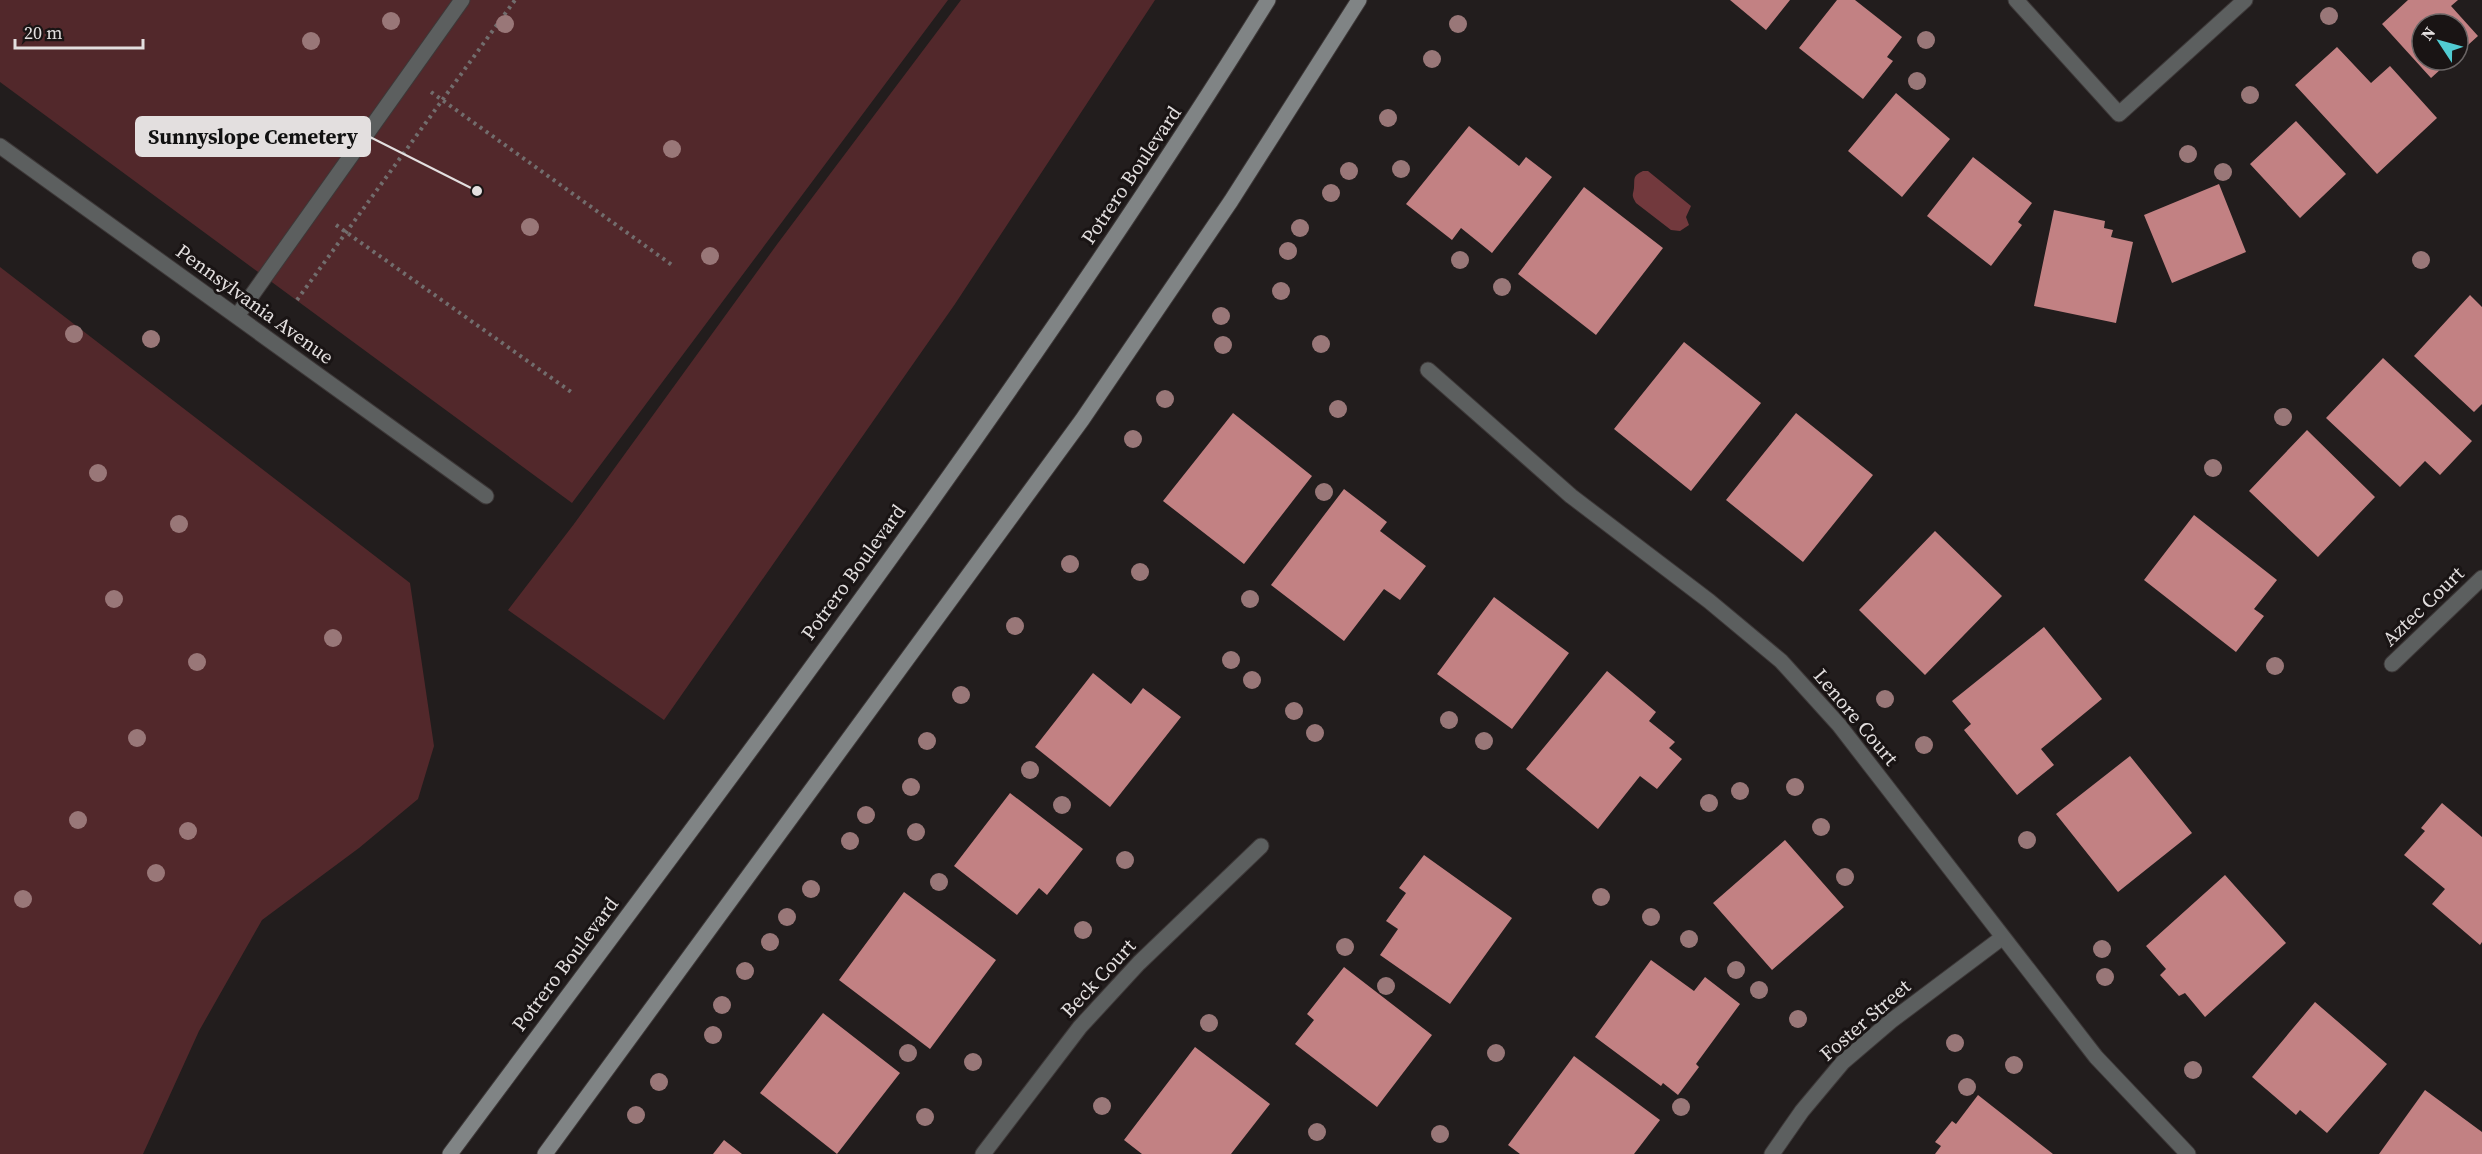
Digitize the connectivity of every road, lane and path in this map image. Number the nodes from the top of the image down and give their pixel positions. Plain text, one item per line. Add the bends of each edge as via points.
1 (462, 0) edge
2 (515, 0) edge
3 (1269, 0) edge
4 (1359, 0) edge
5 (2016, 0) edge
6 (2245, 0) edge
7 (408, 76) junction
8 (0, 146) edge
9 (314, 209) junction
10 (672, 265) dead end
11 (297, 300) dead end
12 (237, 316) junction
13 (1428, 370) dead end
14 (574, 394) dead end
15 (486, 496) dead end
16 (2482, 578) edge
17 (2392, 664) dead end
18 (1261, 846) dead end
19 (2003, 937) junction
20 (450, 1154) edge
21 (545, 1154) edge
22 (983, 1154) edge
23 (1772, 1154) edge
24 (2188, 1154) edge

1 - 7 street
2 - 11 path
3 - 20 street, Potrero Boulevard via 1047,337 885,564
4 - 21 street via 1231,201 1082,420
5 - 6 street via 2119,114
7 - 9 street
7 - 10 path
8 - 12 street, Pennsylvania Avenue
9 - 12 street
9 - 14 path
12 - 15 street, Pennsylvania Avenue
13 - 19 street, Lenore Court via 1571,496 1781,661 1839,725
16 - 17 street, Aztec Court
18 - 22 street, Beck Court via 1139,963 1080,1027
19 - 23 street, Foster Street via 1843,1062
19 - 24 street, Lenore Court via 2096,1057

